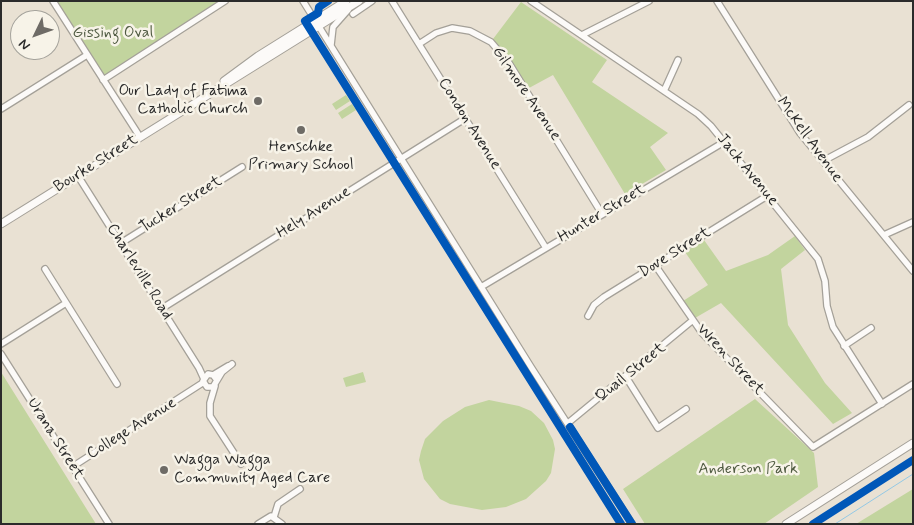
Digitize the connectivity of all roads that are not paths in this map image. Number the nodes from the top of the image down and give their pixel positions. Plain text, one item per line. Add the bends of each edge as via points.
1 (53, 1) edge
2 (225, 1) edge
3 (303, 1) edge
4 (346, 1) edge
5 (359, 1) edge
6 (372, 1) edge
7 (392, 1) edge
8 (532, 1) edge
9 (649, 1) edge
10 (717, 1) edge
11 (353, 14) dead end
12 (317, 24) junction
13 (582, 35) junction
14 (419, 44) junction
15 (332, 49) junction
16 (87, 55) junction
17 (678, 60) dead end
18 (103, 80) junction
19 (664, 91) junction
20 (909, 105) dead end
21 (1, 109) edge
22 (466, 118) junction
23 (140, 137) junction
24 (724, 142) junction
25 (400, 159) junction
26 (822, 161) junction
27 (242, 167) dead end
28 (78, 176) junction
29 (767, 196) junction
30 (602, 214) junction
31 (913, 222) edge
32 (1, 224) edge
33 (884, 235) junction
34 (121, 244) junction
35 (546, 248) junction
36 (655, 265) junction
37 (45, 269) dead end
38 (913, 271) edge
39 (481, 287) junction
40 (66, 303) junction
41 (161, 309) junction
42 (588, 316) dead end
43 (693, 320) junction
44 (871, 328) dead end
45 (1, 344) edge
46 (844, 346) junction
47 (1, 354) edge
48 (626, 378) junction
49 (210, 381) junction
50 (117, 384) dead end
51 (913, 384) edge
52 (882, 404) junction
53 (686, 409) dead end
54 (568, 423) junction
55 (913, 442) edge
56 (241, 464) dead end
57 (72, 467) junction
58 (300, 489) dead end
59 (274, 517) junction
60 (108, 524) edge
61 (258, 524) edge
62 (282, 524) edge
63 (632, 524) edge
64 (786, 524) edge

1 - 16 street
2 - 18 street
3 - 12 street
4 - 12 main road, Bourke Street
5 - 12 main road, Bourke Street
5 - 15 street via 333,27
6 - 11 street
7 - 14 street, Condon Avenue
8 - 13 street, Jack Avenue
9 - 13 street
10 - 26 street, McKell Avenue via 800,133
12 - 15 street
12 - 23 main road, Bourke Street
13 - 19 street, Jack Avenue
14 - 22 street, Condon Avenue
14 - 30 street, Gilmore Avenue via 452,28 470,31 491,42 509,63
15 - 25 street
16 - 18 street
16 - 21 street
17 - 19 street
18 - 23 street
19 - 24 street, Jack Avenue via 705,119
20 - 26 street via 868,137
22 - 25 street, Hely Avenue
22 - 35 street, Condon Avenue
23 - 28 main road, Bourke Street
24 - 29 street, Jack Avenue
24 - 30 street, Hunter Street
25 - 39 street
25 - 41 street, Hely Avenue
26 - 33 street, McKell Avenue
27 - 34 street, Tucker Street
28 - 32 main road, Bourke Street
28 - 34 street, Charleville Road
29 - 36 street, Dove Street
29 - 46 street, Jack Avenue via 818,259 825,280 829,318
30 - 35 street, Hunter Street
31 - 33 street
33 - 38 street, McKell Avenue
34 - 41 street, Charleville Road
35 - 39 street, Hunter Street
36 - 42 street, Dove Street via 599,301
36 - 43 street, Wren Street
37 - 40 street
39 - 54 street
40 - 45 street
40 - 50 street
41 - 49 street, Charleville Road
43 - 48 street, Quail Street
43 - 52 street, Wren Street via 813,447
44 - 46 street
46 - 52 street, Jack Avenue
47 - 57 street, Urana Street
48 - 53 street via 658,428
48 - 54 street, Quail Street
49 - 56 street via 210,416
49 - 57 street, College Avenue
51 - 52 street
54 - 63 street
55 - 64 main road
57 - 60 street, Urana Street
58 - 59 street via 278,504
59 - 61 street via 265,517
59 - 62 street

